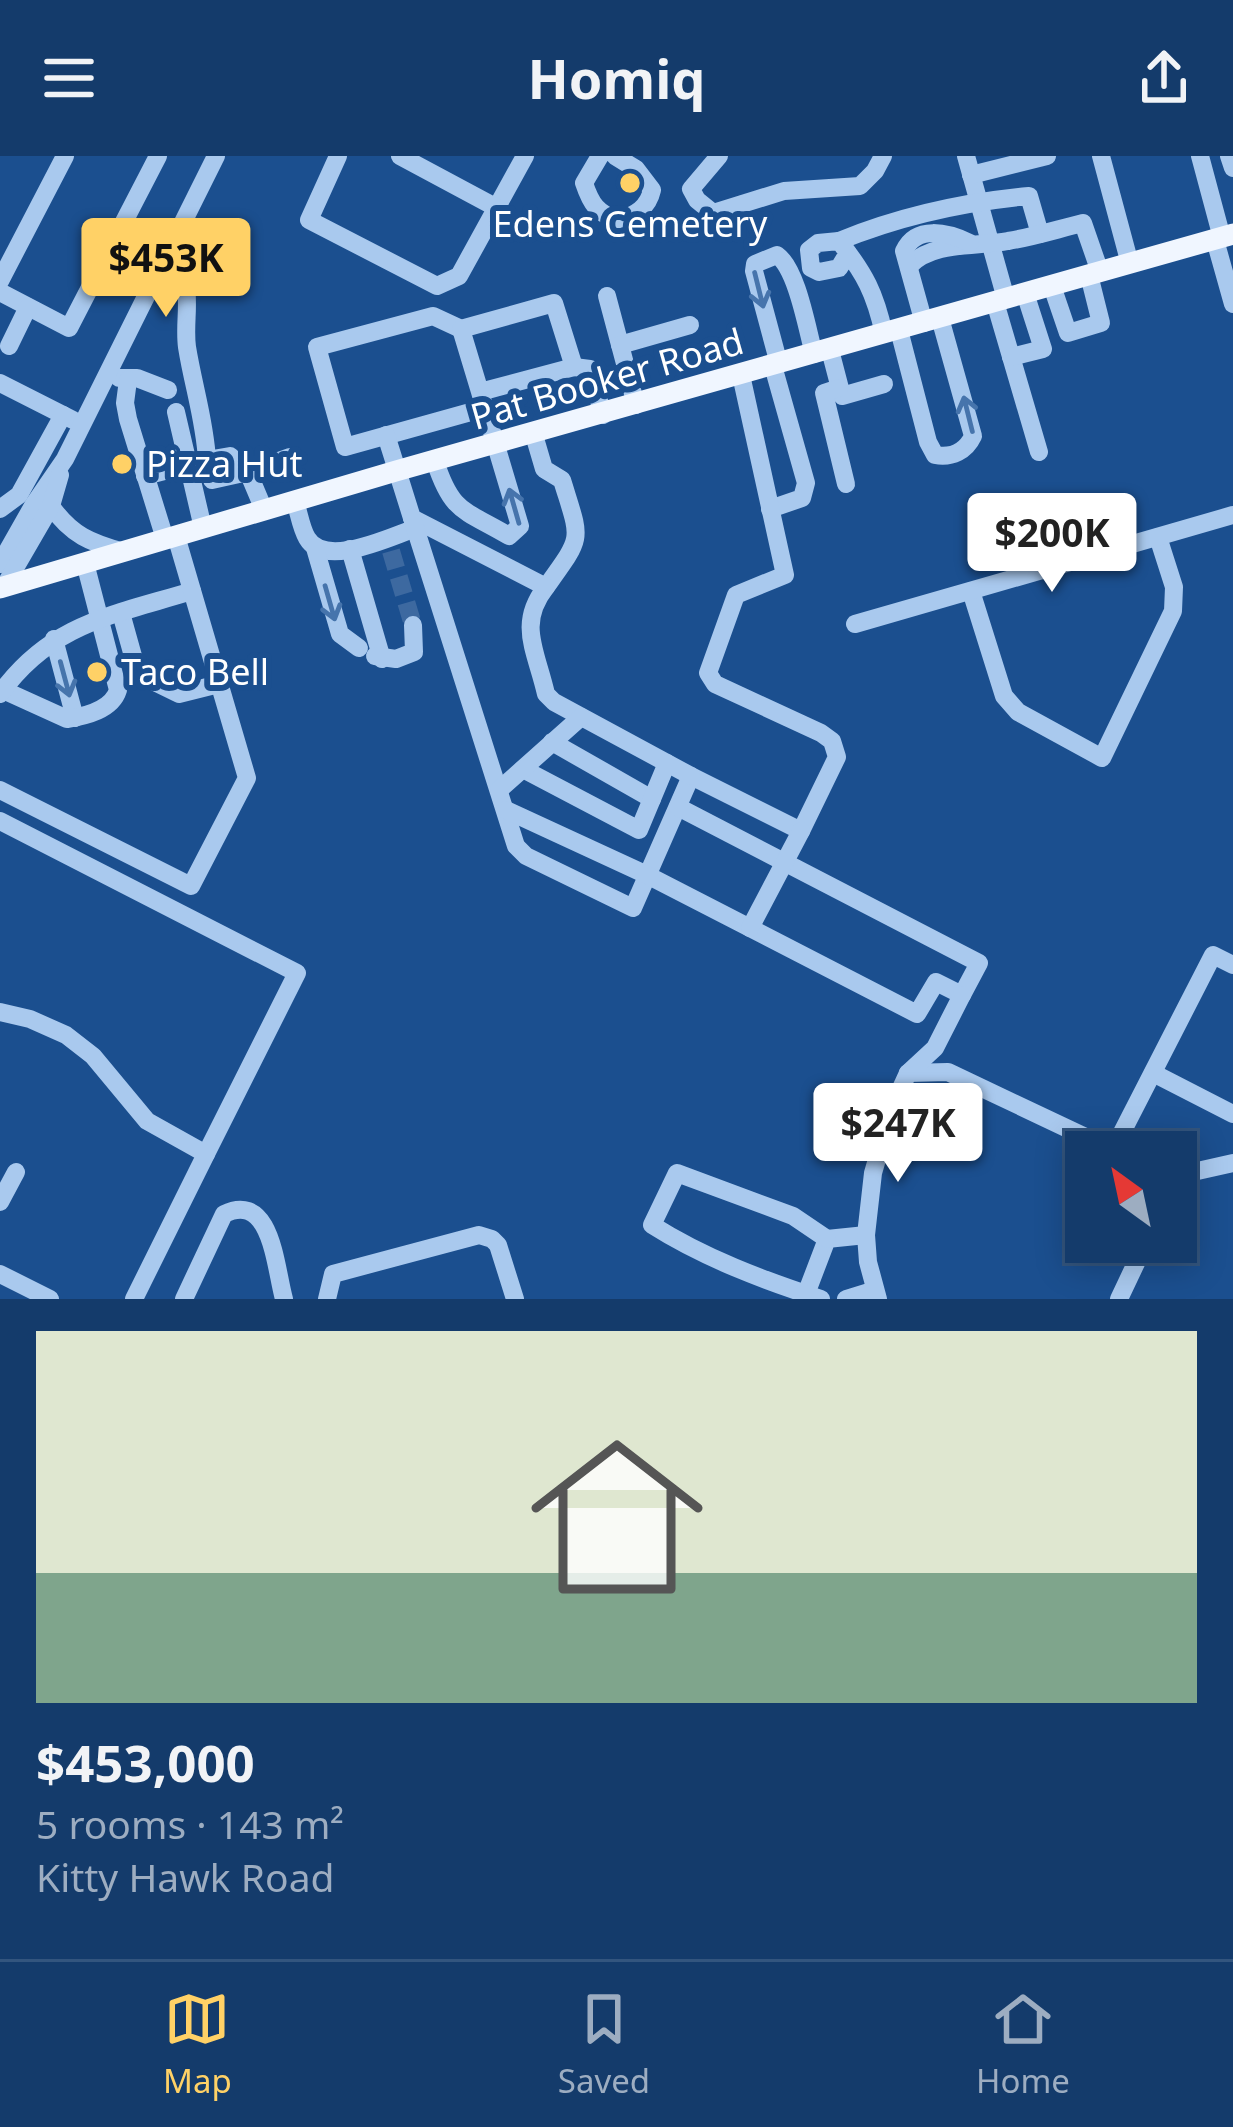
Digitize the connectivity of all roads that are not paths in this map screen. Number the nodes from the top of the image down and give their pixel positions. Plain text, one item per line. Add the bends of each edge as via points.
1 (65, 156) edge
2 (158, 156) edge
3 (216, 156) edge
4 (338, 156) edge
5 (400, 156) edge
6 (525, 156) edge
7 (600, 156) edge
8 (615, 156) edge
9 (719, 156) edge
10 (883, 156) edge
11 (1047, 156) edge
12 (1100, 156) edge
13 (1200, 156) edge
14 (1229, 156) edge
15 (969, 165) edge
16 (1233, 168) edge
17 (979, 201) junction
18 (496, 208) junction
19 (1040, 234) junction
20 (1223, 237) edge
21 (982, 244) junction
22 (1130, 264) junction
23 (162, 266) junction
24 (1094, 274) junction
25 (0, 281) edge
26 (1052, 286) junction
27 (0, 292) edge
28 (1232, 293) edge
29 (608, 296) dead end
30 (1009, 298) junction
31 (28, 307) junction
32 (932, 320) junction
33 (690, 326) dead end
34 (461, 328) junction
35 (892, 332) junction
36 (1068, 333) junction
37 (620, 345) junction
38 (9, 346) dead end
39 (1043, 349) junction
40 (822, 352) junction
41 (1012, 357) junction
42 (776, 365) junction
43 (574, 367) junction
44 (740, 375) junction
45 (118, 378) junction
46 (0, 383) edge
47 (884, 384) dead end
48 (839, 388) junction
49 (168, 390) dead end
50 (482, 400) junction
51 (636, 405) junction
52 (176, 412) dead end
53 (63, 415) junction
54 (603, 415) junction
55 (428, 423) junction
56 (83, 424) junction
57 (386, 435) junction
58 (534, 435) junction
59 (496, 445) junction
60 (345, 447) junction
61 (1039, 452) dead end
62 (290, 457) dead end
63 (65, 459) junction
64 (198, 461) junction
65 (436, 461) junction
66 (396, 471) junction
67 (248, 472) junction
68 (145, 476) junction
69 (355, 483) junction
70 (846, 484) dead end
71 (295, 501) junction
72 (51, 506) junction
73 (0, 509) edge
74 (770, 509) junction
75 (264, 510) junction
76 (1233, 515) edge
77 (414, 523) junction
78 (203, 528) junction
79 (1158, 537) junction
80 (170, 538) junction
81 (315, 548) junction
82 (350, 549) junction
83 (124, 552) junction
84 (85, 563) junction
85 (0, 564) edge
86 (546, 586) junction
87 (2, 590) edge
88 (971, 590) junction
89 (192, 592) junction
90 (121, 613) junction
91 (98, 618) junction
92 (855, 624) dead end
93 (413, 626) dead end
94 (54, 639) junction
95 (369, 653) junction
96 (219, 684) junction
97 (1, 692) edge
98 (581, 717) junction
99 (75, 718) junction
100 (552, 742) junction
101 (667, 763) junction
102 (523, 769) junction
103 (691, 776) junction
104 (0, 790) edge
105 (499, 790) junction
106 (652, 799) junction
107 (677, 807) junction
108 (506, 811) junction
109 (0, 820) edge
110 (801, 831) junction
111 (784, 862) junction
112 (647, 875) junction
113 (750, 928) junction
114 (1233, 965) edge
115 (962, 995) junction
116 (0, 1012) edge
117 (908, 1073) junction
118 (1153, 1073) junction
119 (1233, 1114) edge
120 (1073, 1131) edge
121 (1125, 1131) edge
122 (206, 1154) junction
123 (1233, 1163) edge
124 (1197, 1171) edge
125 (16, 1172) dead end
126 (0, 1202) edge
127 (866, 1234) junction
128 (827, 1239) junction
129 (1137, 1263) edge
130 (0, 1274) edge
131 (877, 1294) edge
132 (814, 1296) edge
133 (50, 1299) edge
134 (134, 1299) edge
135 (184, 1299) edge
136 (284, 1299) edge
137 (327, 1299) edge
138 (515, 1299) edge
139 (846, 1299) edge
140 (1119, 1299) edge

1 - 25 street
2 - 31 street via 69,328
3 - 23 street
4 - 18 street via 309,220 437,286 459,276
5 - 18 street
6 - 18 street
7 - 8 street via 584,182 600,214 619,220 637,213 652,190
9 - 10 street via 691,189 713,212 784,191 860,186
11 - 15 street
12 - 22 street
13 - 20 street
14 - 16 street
15 - 17 street
17 - 19 street via 1029,196
17 - 21 street
17 - 35 street via 874,226 844,247
19 - 21 street
19 - 24 street via 1083,223
20 - 22 main road, Pat Booker Road
20 - 28 street
21 - 30 street
21 - 32 street via 930,252 909,266
22 - 24 main road, Pat Booker Road
23 - 45 street
23 - 64 street via 184,281 188,296
24 - 26 main road, Pat Booker Road
24 - 36 street via 1101,323
26 - 30 main road, Pat Booker Road
26 - 36 street
27 - 31 street
29 - 37 street
30 - 32 main road, Pat Booker Road
30 - 39 street
30 - 41 street
31 - 38 street
32 - 35 main road, Pat Booker Road
35 -> 32 street via 928,442 945,457 974,436
33 - 37 street
34 - 43 street via 554,303
34 - 50 street
34 - 60 street via 433,316 317,347
35 - 40 main road, Pat Booker Road
36 - 39 street via 1065,345
37 - 51 street
39 - 41 street
40 - 42 main road, Pat Booker Road
40 -> 42 street via 784,259 762,259 754,271
40 - 48 street
41 - 61 street
42 - 44 main road, Pat Booker Road
42 - 74 street via 806,483 802,498
43 - 50 street
43 - 54 street via 590,369
44 - 51 main road, Pat Booker Road
44 - 74 street
45 - 49 street
45 - 56 street
45 - 68 street
46 - 53 street
47 - 48 street via 842,396
48 - 70 street via 824,392
50 - 55 street
50 - 59 street
51 - 54 main road, Pat Booker Road
52 - 64 street
53 - 56 street
53 - 73 street via 19,495
54 - 58 main road, Pat Booker Road
55 - 57 street
55 - 65 street
56 - 63 street
57 - 60 street
57 - 66 street
58 - 59 main road, Pat Booker Road
58 - 86 street via 544,469 562,480 576,527 577,545
59 - 65 main road, Pat Booker Road
65 -> 59 street via 448,498 513,535 520,526
60 - 69 street
62 - 67 street
63 - 72 street
63 - 85 street
64 - 67 street via 230,456
64 - 68 street
64 - 78 street
65 - 66 main road, Pat Booker Road
66 - 69 main road, Pat Booker Road
66 - 77 street
67 - 75 street
68 - 80 street
69 - 71 main road, Pat Booker Road
71 - 75 main road, Pat Booker Road
71 - 81 street
72 - 83 street via 72,532
72 - 87 street
74 - 110 street via 785,575 736,595 708,673 715,684 832,741 837,757
75 - 78 main road, Pat Booker Road
76 - 79 street
77 - 82 street via 390,544
77 - 86 street
77 - 105 street
78 - 80 main road, Pat Booker Road
79 - 88 street
79 - 88 street via 1173,611 1102,758 1018,712 1004,696
80 - 83 main road, Pat Booker Road
80 - 89 street
81 - 82 street
81 -> 95 street via 340,634
82 - 95 street
83 - 84 main road, Pat Booker Road
84 - 87 main road, Pat Booker Road
84 - 91 street
86 - 98 street via 529,622 546,694
88 - 92 street
89 - 90 street
89 - 96 street
90 - 91 street
90 - 96 street via 138,674 179,694
91 - 94 street
91 - 99 street via 118,690 105,707
93 - 95 street via 414,652
94 - 97 street
94 -> 99 street
96 - 104 street via 248,778 191,886
97 - 99 street
98 - 100 street
98 - 101 street
100 - 102 street
100 - 106 street
101 - 103 street
101 - 106 street
102 - 105 street
102 - 106 street via 639,830
103 - 107 street
103 - 110 street
105 - 108 street
107 - 111 street
107 - 112 street
108 - 112 street
108 - 112 street via 526,856 633,908
109 - 122 street via 297,973
110 - 111 street
111 - 113 street
111 - 115 street via 979,963
112 - 113 street
113 - 115 street via 917,1014 936,982
114 - 118 street via 1214,956
115 - 117 street via 934,1048
116 - 122 street via 66,1035 147,1121
117 - 120 street via 949,1072
117 - 127 street via 873,1173
118 - 119 street
118 - 121 street
122 - 134 street
123 - 124 street
125 - 126 street
127 - 128 street
127 - 131 street
128 - 132 street
128 - 132 street via 793,1216 677,1173 652,1225
129 - 140 street
130 - 133 street
131 - 139 street
135 - 136 street via 224,1214 238,1207 263,1220
137 - 138 street via 333,1274 479,1235 498,1245

